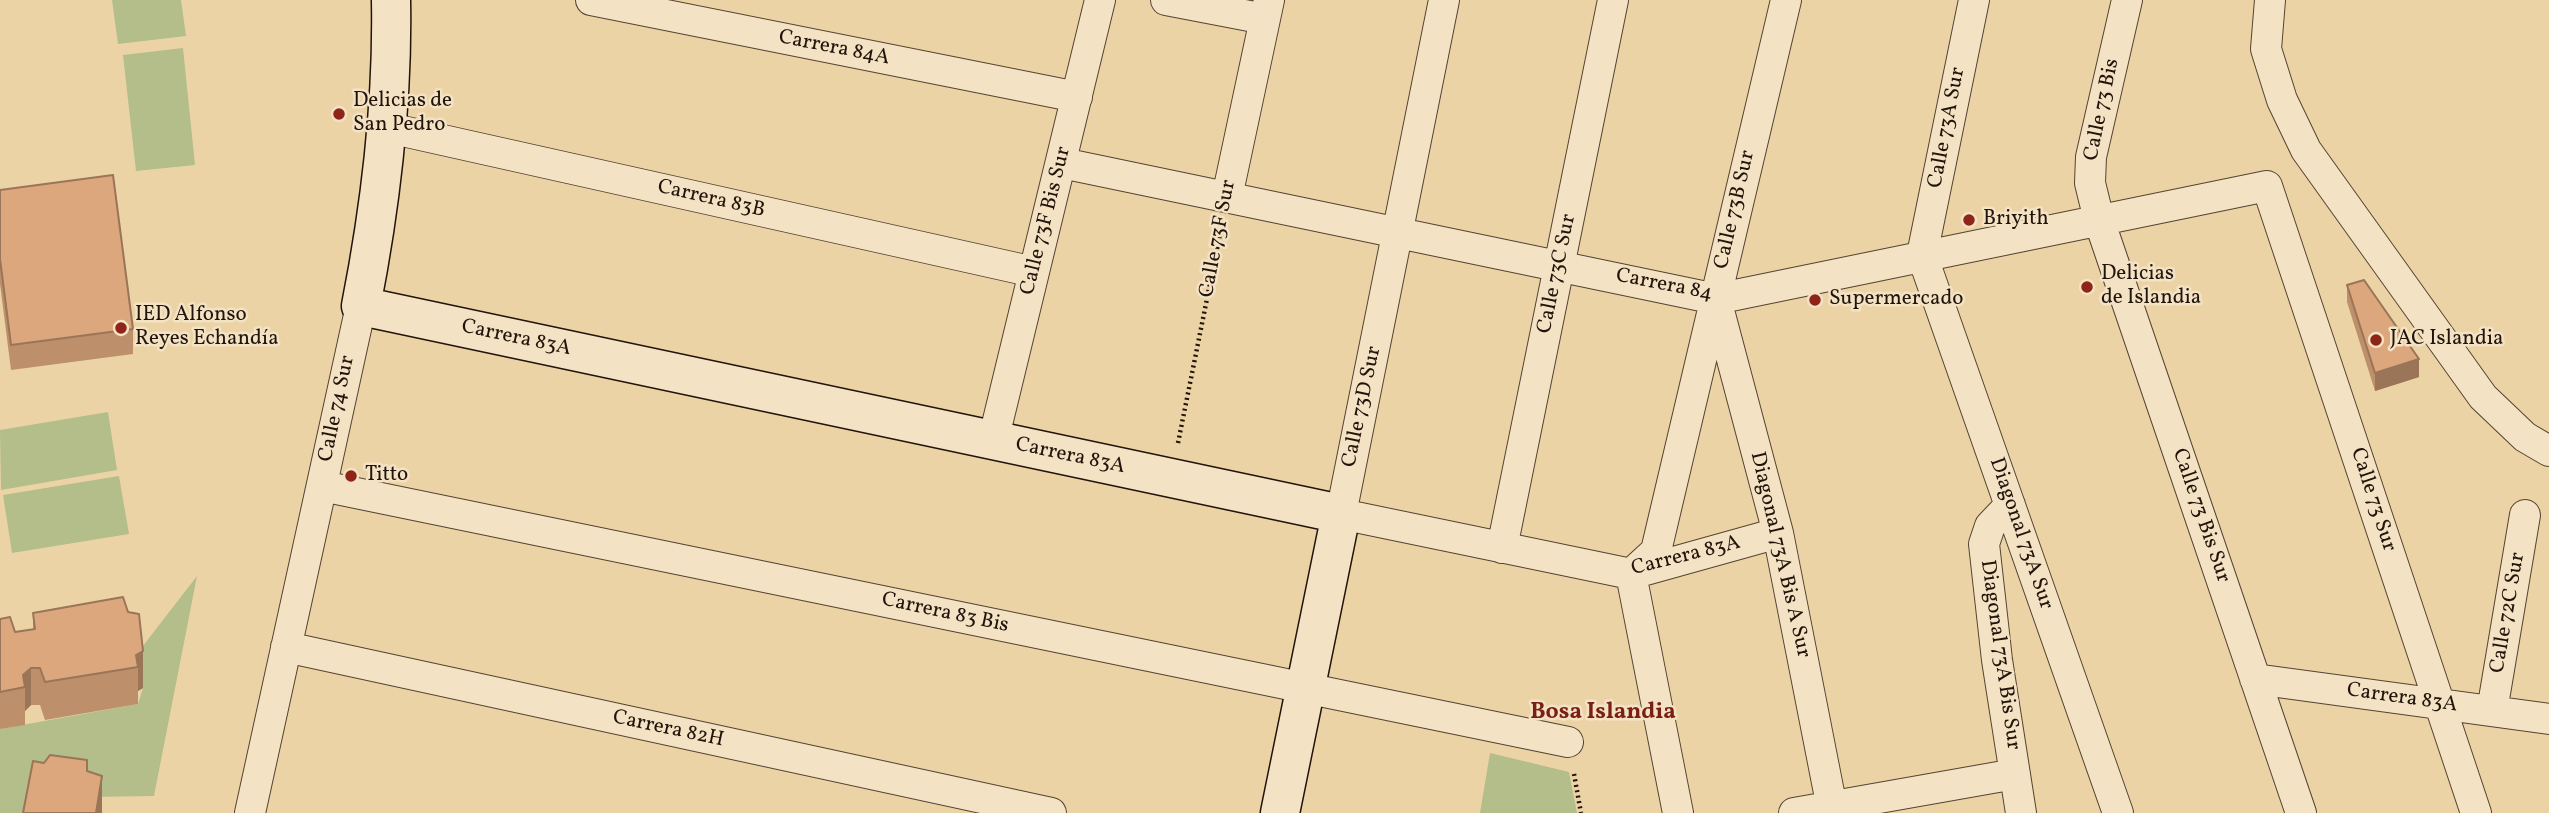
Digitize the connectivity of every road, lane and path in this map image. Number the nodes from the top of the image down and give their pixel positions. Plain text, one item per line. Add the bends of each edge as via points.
1 (391, 0) edge
2 (591, 0) edge
3 (1100, 0) edge
4 (1166, 0) edge
5 (1444, 0) edge
6 (1613, 0) edge
7 (1786, 0) edge
8 (1974, 0) edge
9 (2127, 0) edge
10 (2270, 0) edge
11 (1267, 10) edge
12 (1077, 97) junction
13 (388, 128) junction
14 (1062, 163) junction
15 (2267, 186) joint
16 (1227, 197) junction
17 (2099, 220) junction
18 (1400, 233) junction
19 (1922, 255) junction
20 (1560, 265) junction
21 (1034, 272) junction
22 (1716, 299) junction
23 (360, 306) junction
24 (993, 441) junction
25 (2549, 451) edge
26 (1171, 479) junction
27 (321, 486) junction
28 (2010, 505) junction
29 (1341, 514) junction
30 (2525, 514) dead end
31 (1778, 533) junction
32 (1502, 548) junction
33 (1631, 574) junction
34 (286, 647) junction
35 (2255, 679) junction
36 (1306, 688) junction
37 (2441, 704) junction
38 (2492, 711) junction
39 (2549, 719) edge
40 (1568, 742) dead end
41 (2015, 774) junction
42 (1833, 810) edge
43 (250, 813) edge
44 (1051, 813) edge
45 (1280, 813) edge
46 (1678, 813) edge
47 (1794, 813) edge
48 (2021, 813) edge
49 (2118, 813) edge
50 (2301, 813) edge
51 (2476, 813) edge

1 - 13 street, Calle 74 Sur
2 - 12 street, Carrera 84A
3 - 12 street, Calle 73F Bis Sur
4 - 11 street
5 - 18 street, Calle 73D Sur
6 - 20 street, Calle 73C Sur
7 - 22 street, Calle 73B Sur
8 - 19 street, Calle 73A Sur
9 - 17 street, Calle 73 Bis via 2091,157 2090,183
10 - 25 street via 2266,48 2281,100 2306,150 2483,397 2525,437
11 - 16 street, Calle 73F Sur
12 - 14 street, Calle 73F Bis Sur
13 - 21 street, Carrera 83B
13 - 23 street, Calle 74 Sur via 376,229
14 - 16 street, Carrera 84
14 - 21 street, Calle 73F Bis Sur
15 - 17 street, Carrera 84
15 - 37 street, Calle 73 Sur
16 - 18 street, Carrera 84
16 - 26 path, Calle 73F Sur
17 - 19 street, Carrera 84
17 - 35 street, Calle 73 Bis Sur
18 - 20 street, Carrera 84
18 - 29 street, Calle 73D Sur
19 - 22 street, Carrera 84
19 - 28 street, Diagonal 73A Sur
20 - 22 street, Carrera 84
20 - 32 street, Calle 73C Sur
21 - 24 street, Calle 73F Bis Sur
22 - 31 street, Diagonal 73A Bis A Sur
22 - 33 street, Calle 73B Sur via 1656,551
23 - 24 street, Carrera 83A
23 - 27 street, Calle 74 Sur
24 - 26 street, Carrera 83A
26 - 29 street, Carrera 83A
27 - 34 street, Calle 74 Sur
27 - 36 street, Carrera 83 Bis
28 - 41 street, Diagonal 73A Bis Sur via 1990,526 1984,544
28 - 49 street, Diagonal 73A Sur
29 - 32 street, Carrera 83A
29 - 36 street, Calle 73D Sur
30 - 38 street, Calle 72C Sur
31 - 33 street, Carrera 83A
31 - 42 street, Diagonal 73A Bis A Sur
32 - 33 street, Carrera 83A
33 - 46 street
34 - 43 street, Calle 74 Sur
34 - 44 street, Carrera 82H
35 - 37 street, Carrera 83A
35 - 50 street, Calle 73 Bis Sur
36 - 40 street, Carrera 83 Bis
36 - 45 street, Calle 73D Sur
37 - 38 street, Carrera 83A
37 - 51 street, Calle 73 Sur
38 - 39 street, Carrera 83A
41 - 42 street
41 - 48 street, Diagonal 73A Bis Sur
42 - 47 street

